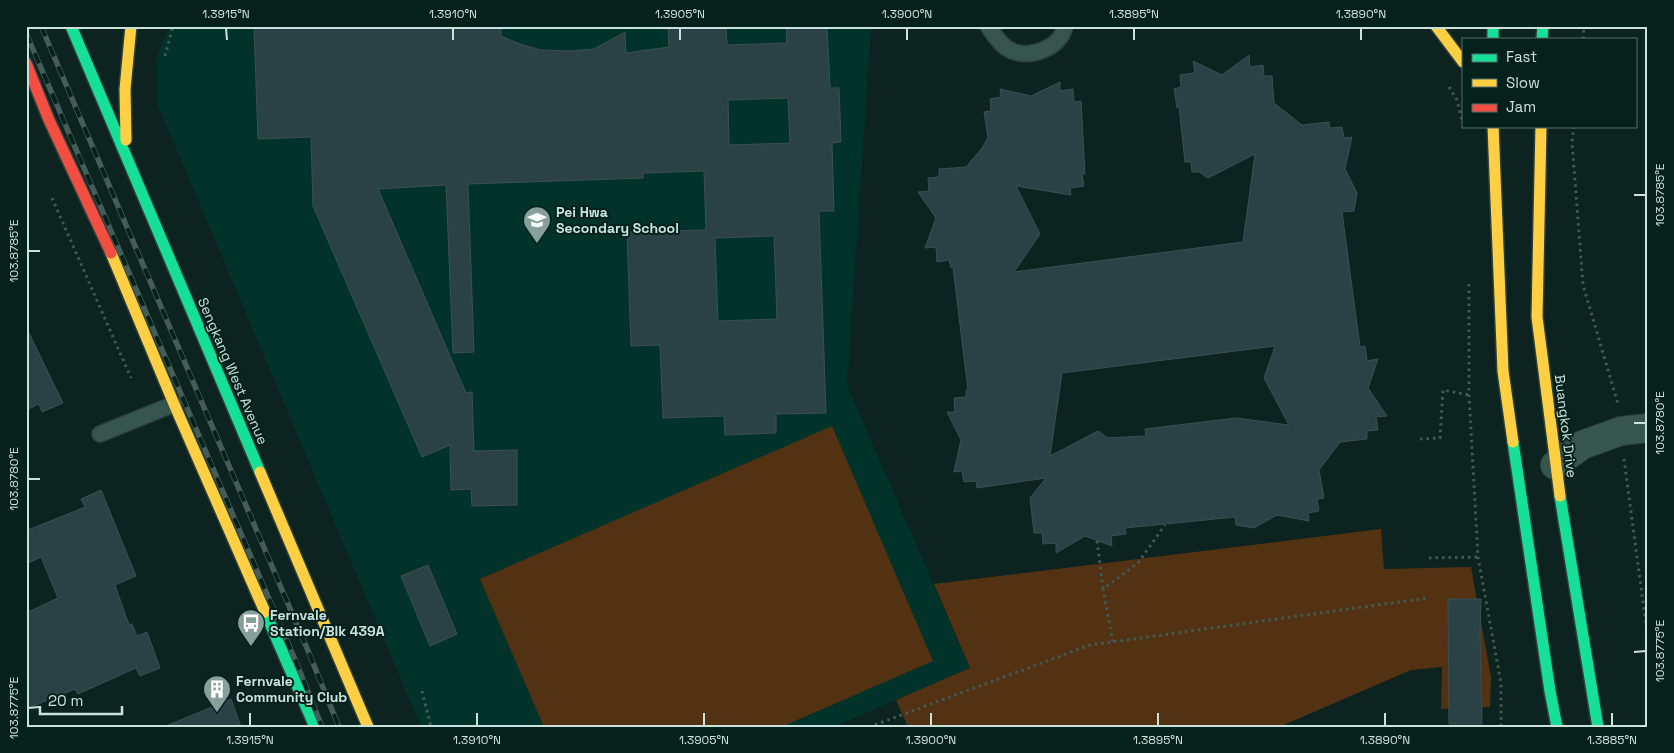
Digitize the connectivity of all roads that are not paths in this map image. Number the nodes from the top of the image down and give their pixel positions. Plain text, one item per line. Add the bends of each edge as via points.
1 (71, 26) edge
2 (131, 26) edge
3 (988, 26) edge
4 (1065, 26) edge
5 (1436, 26) edge
6 (1462, 61) edge
7 (26, 64) edge
8 (32, 105) dead end
9 (49, 120) junction
10 (1493, 128) edge
11 (1541, 128) edge
12 (127, 154) junction
13 (174, 404) junction
14 (1648, 428) edge
15 (100, 434) dead end
16 (1555, 465) junction
17 (315, 727) edge
18 (368, 727) edge
19 (1557, 727) edge
20 (1598, 727) edge

1 - 12 main road, Sengkang West Avenue
2 - 12 main road via 125,89
3 - 4 lane via 1007,49 1033,54 1051,47
5 - 6 main road
7 - 9 main road
8 - 9 main road
9 - 13 main road via 122,277
10 - 19 main road via 1504,371
11 - 16 main road, Buangkok Drive via 1538,317
12 - 18 main road, Sengkang West Avenue
13 - 15 lane
13 - 17 main road
14 - 16 street via 1621,431 1582,445
16 - 20 main road, Buangkok Drive

